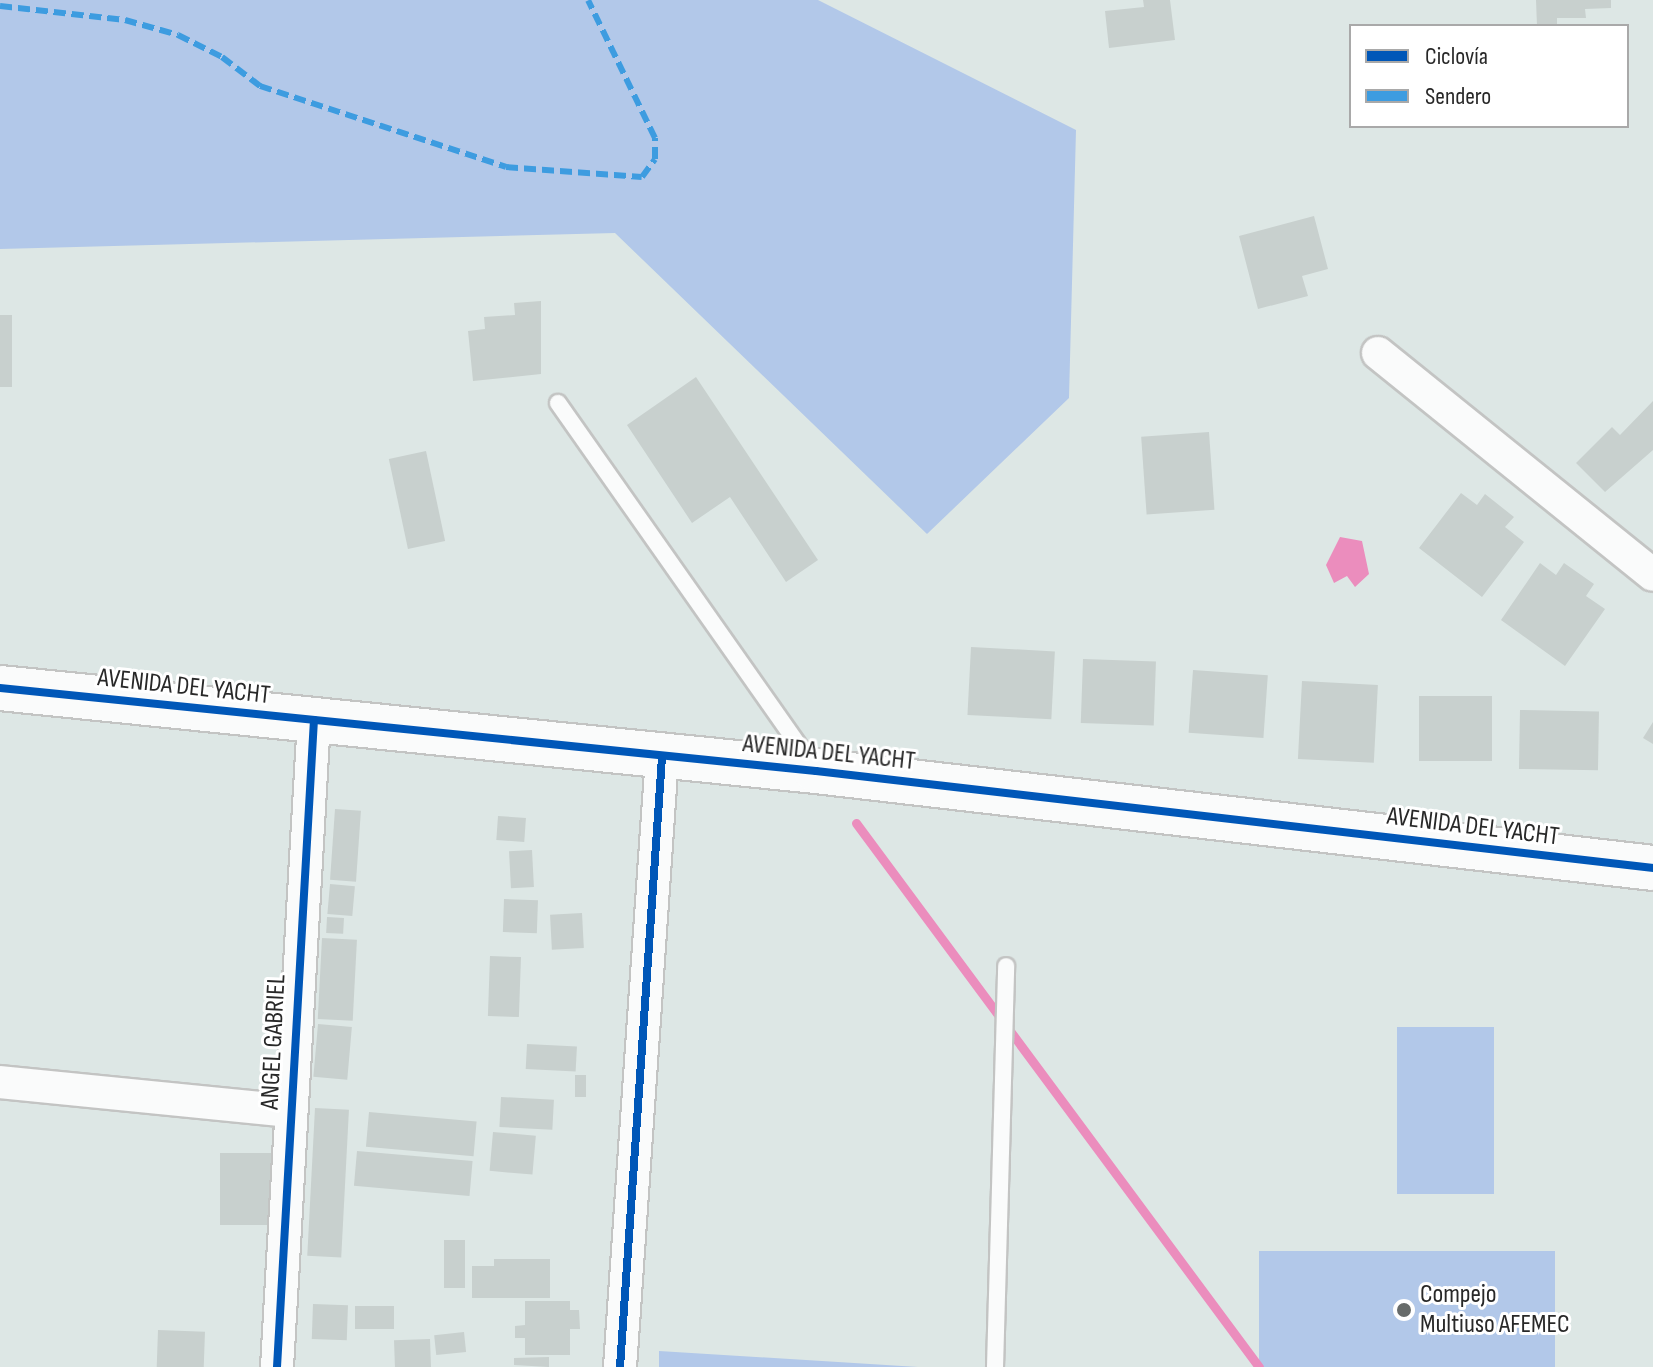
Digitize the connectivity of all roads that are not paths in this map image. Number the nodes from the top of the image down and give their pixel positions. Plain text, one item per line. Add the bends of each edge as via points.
1 (1378, 353) dead end
2 (558, 403) dead end
3 (1653, 575) edge
4 (0, 688) edge
5 (314, 720) junction
6 (662, 757) junction
7 (816, 771) junction
8 (1653, 868) edge
9 (1006, 966) dead end
10 (0, 1082) edge
11 (0, 1091) edge
12 (290, 1111) junction
13 (277, 1367) edge
14 (620, 1367) edge
15 (995, 1367) edge

1 - 3 street
2 - 7 lane
4 - 5 street, AVENIDA DEL YACHT
5 - 6 street, AVENIDA DEL YACHT
5 - 12 street, ANGEL GABRIEL
6 - 7 street, AVENIDA DEL YACHT
6 - 14 street
7 - 8 street, AVENIDA DEL YACHT
9 - 15 lane
10 - 11 street
10 - 12 street
12 - 13 street, ANGEL GABRIEL

